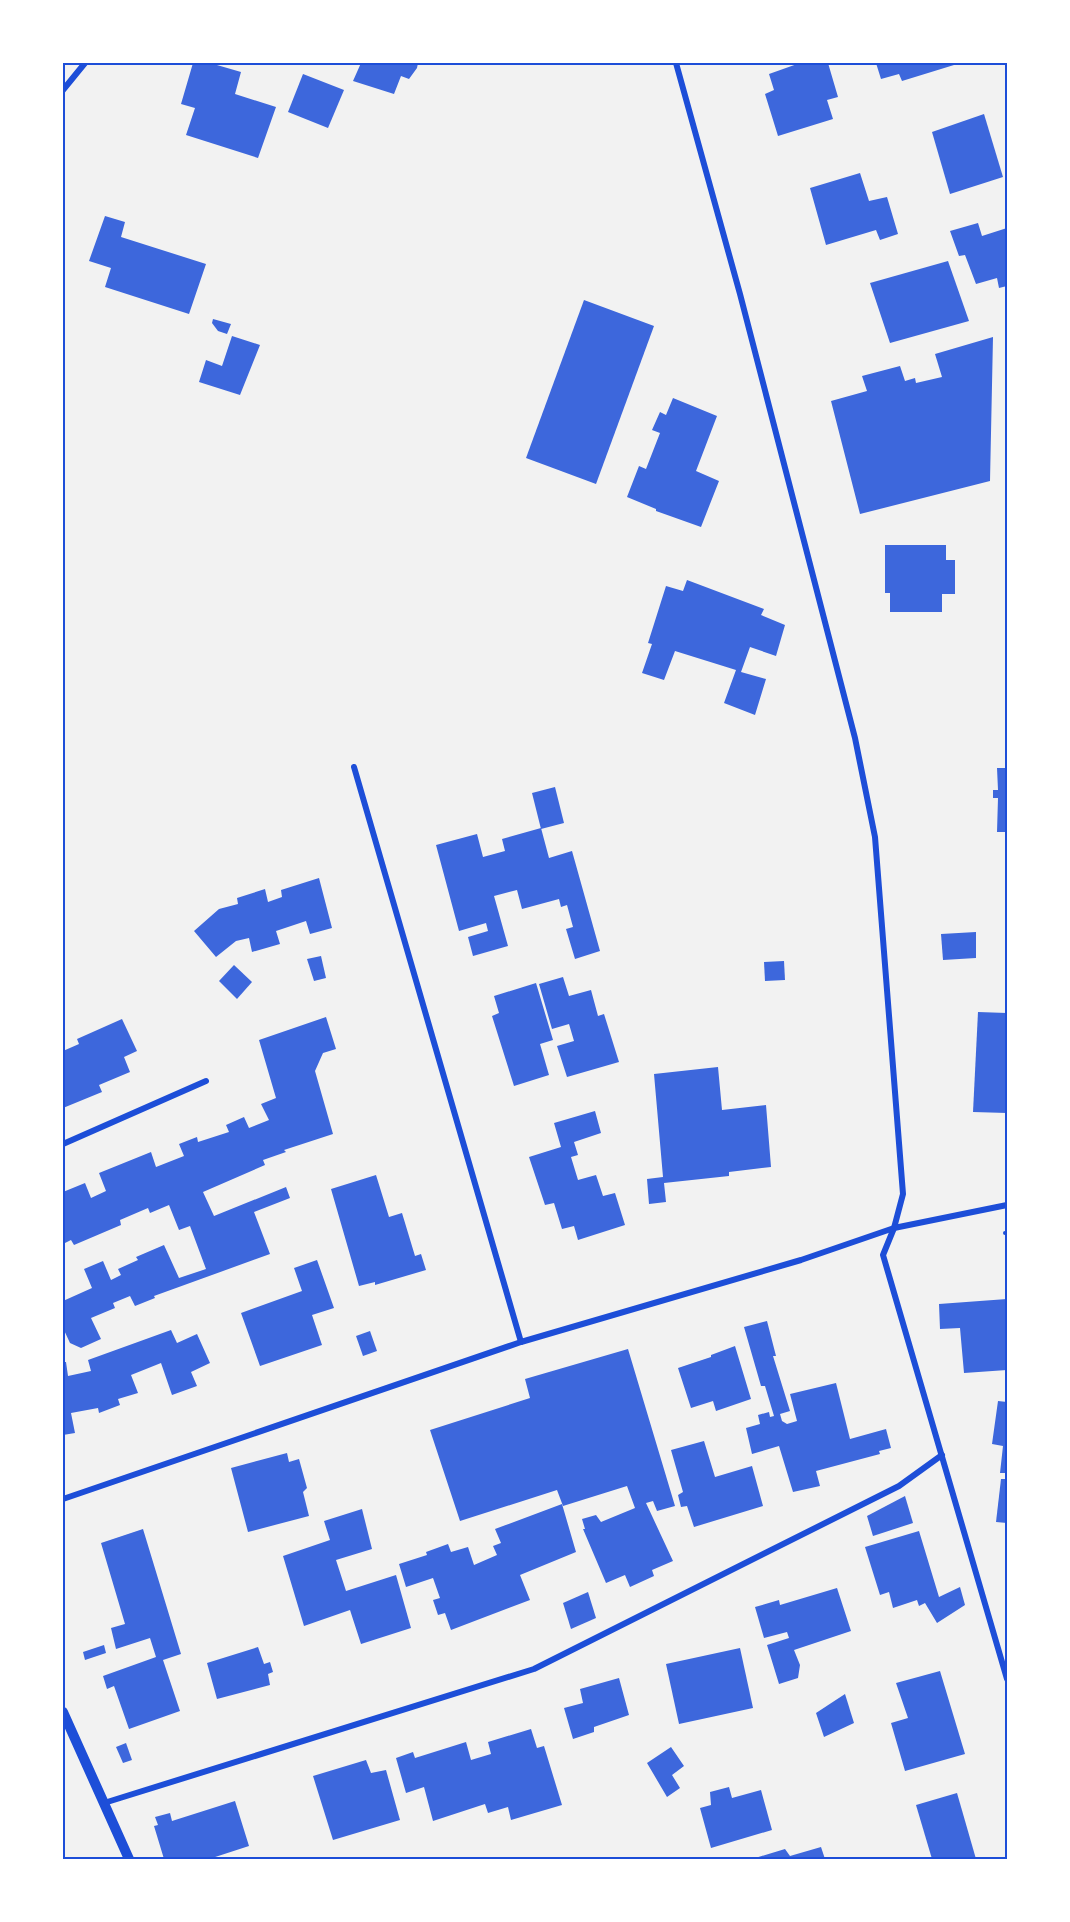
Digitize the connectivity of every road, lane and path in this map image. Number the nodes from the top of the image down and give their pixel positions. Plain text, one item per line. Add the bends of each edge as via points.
1 (85, 63) edge
2 (676, 63) edge
3 (63, 90) edge
4 (354, 767) dead end
5 (206, 1081) dead end
6 (63, 1144) edge
7 (1007, 1205) edge
8 (894, 1228) junction
9 (521, 1342) junction
10 (942, 1455) junction
11 (63, 1500) edge
12 (1007, 1679) edge
13 (63, 1712) edge
14 (104, 1803) junction
15 (129, 1859) edge

1 - 3 street
2 - 8 street via 852,727 876,837 903,1194
4 - 9 street
5 - 6 street
7 - 8 street
8 - 9 street via 801,1260
8 - 10 street via 883,1255
9 - 11 street
10 - 12 street
10 - 14 street via 899,1486 534,1669
13 - 14 street
14 - 15 street

